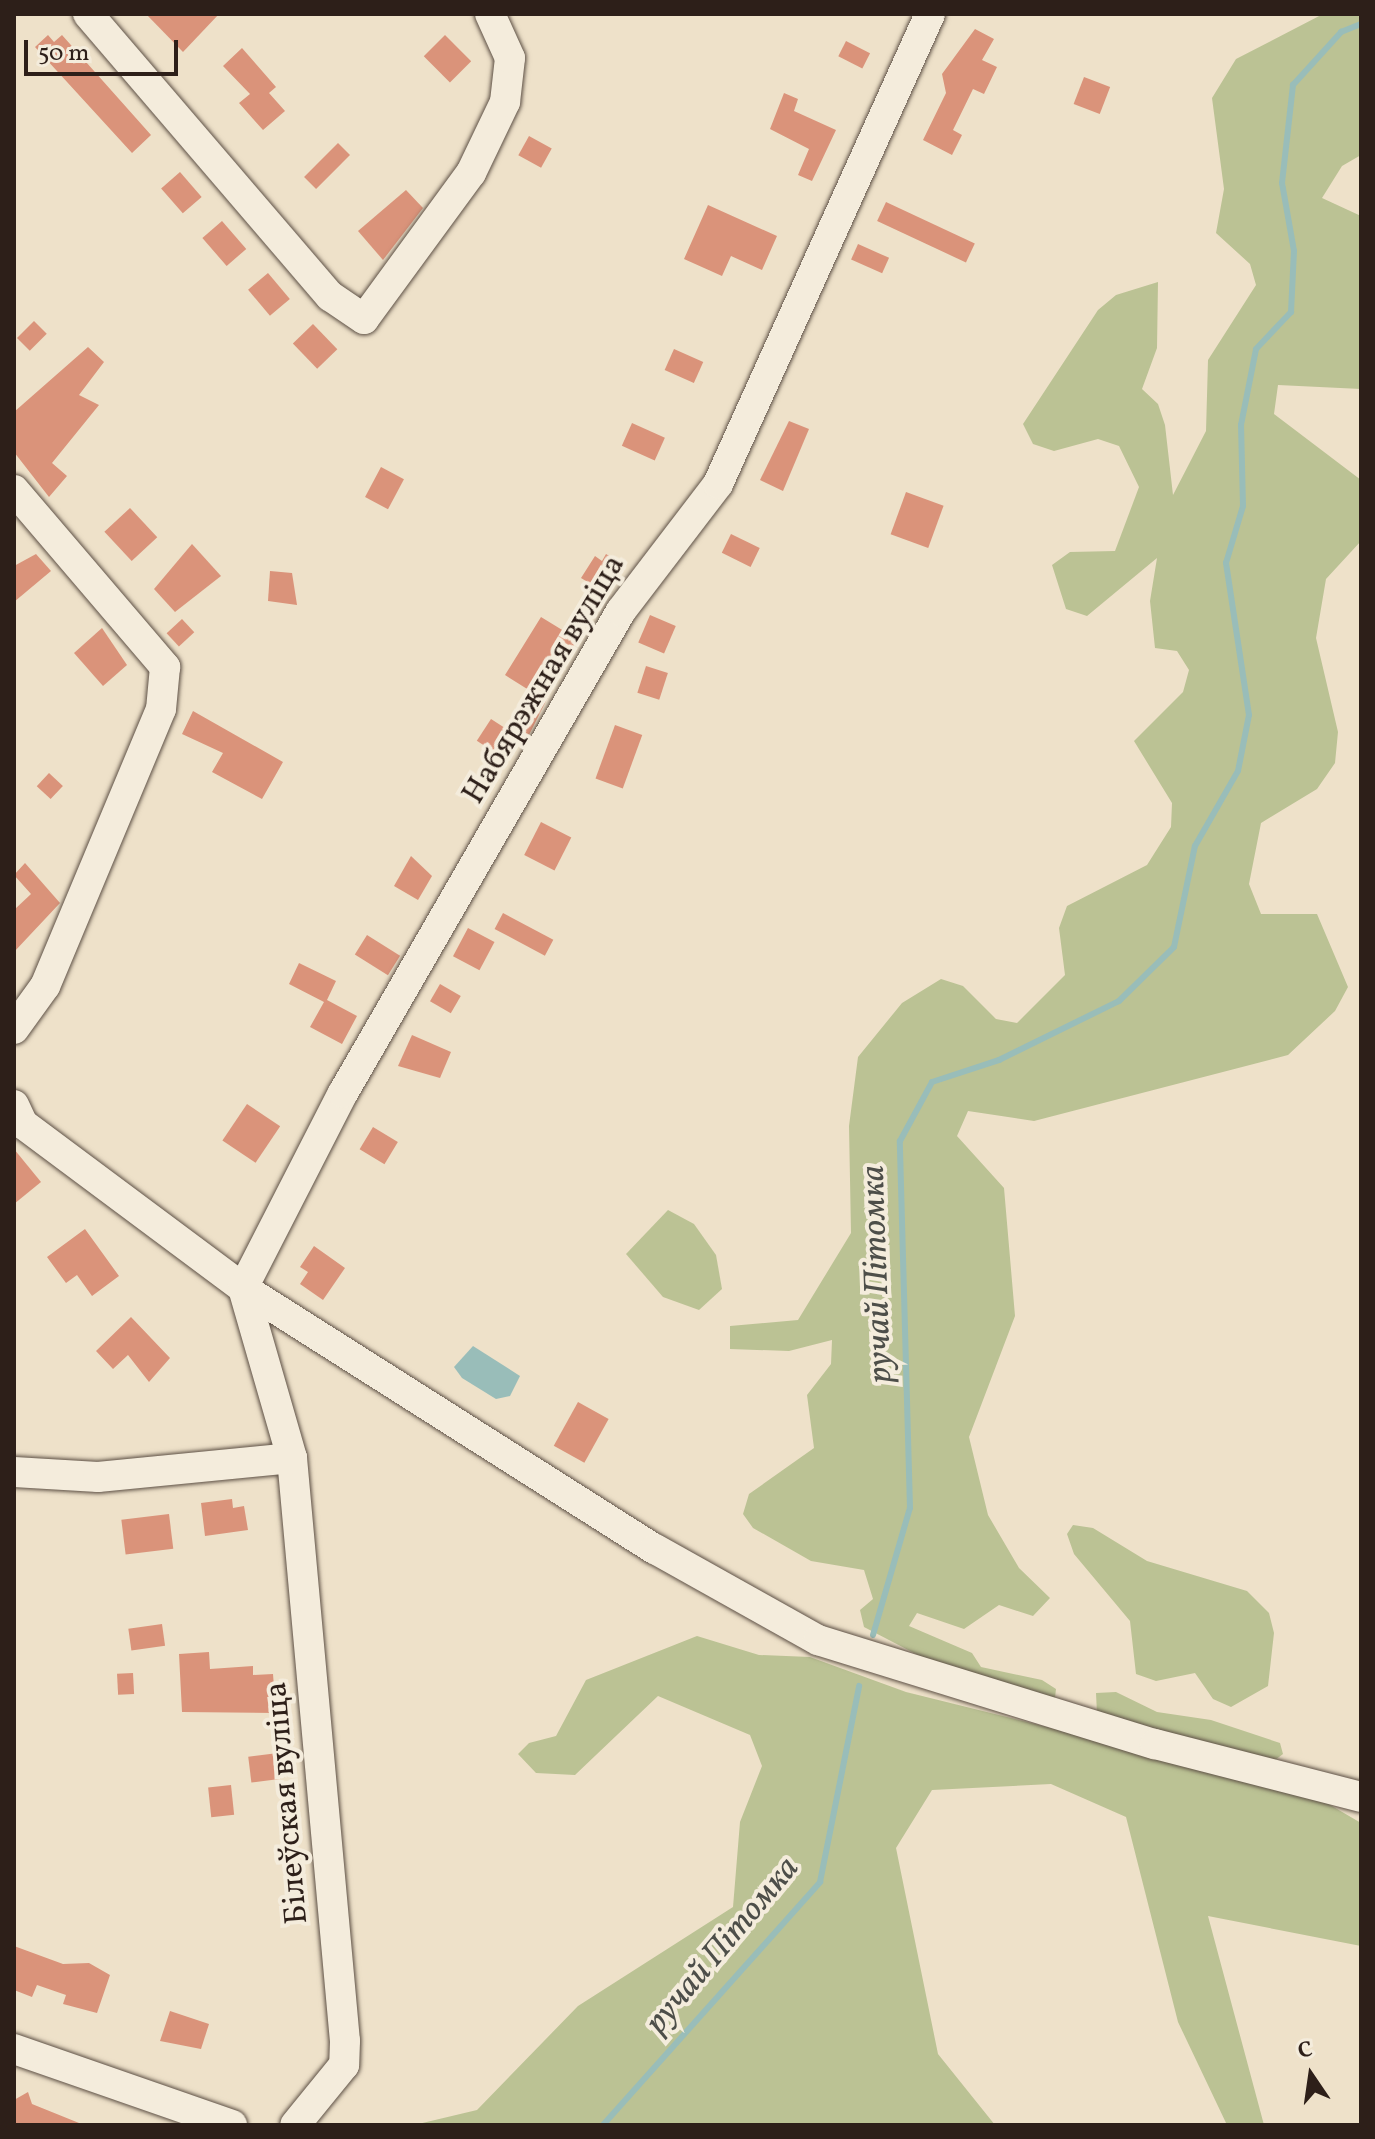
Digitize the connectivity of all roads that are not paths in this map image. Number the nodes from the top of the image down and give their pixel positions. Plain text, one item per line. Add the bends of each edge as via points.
1 (88, 14) edge
2 (490, 14) edge
3 (930, 14) edge
4 (14, 490) edge
5 (14, 1029) edge
6 (14, 1105) edge
7 (243, 1288) junction
8 (292, 1458) junction
9 (14, 1472) edge
10 (1361, 1797) edge
11 (14, 2049) edge
12 (232, 2125) edge
13 (295, 2125) edge

1 - 2 street via 330,296 364,319 471,173 505,102 510,58
3 - 7 street, Набярэжная вуліца via 718,484 621,611 343,1093
4 - 5 street via 165,667 149,738 45,986
6 - 7 street via 23,1124
7 - 8 street, Білеўская вуліца
7 - 10 street via 655,1549 818,1640 1155,1744
8 - 9 street via 98,1477
8 - 13 street, Білеўская вуліца via 345,2041 344,2065
11 - 12 street

